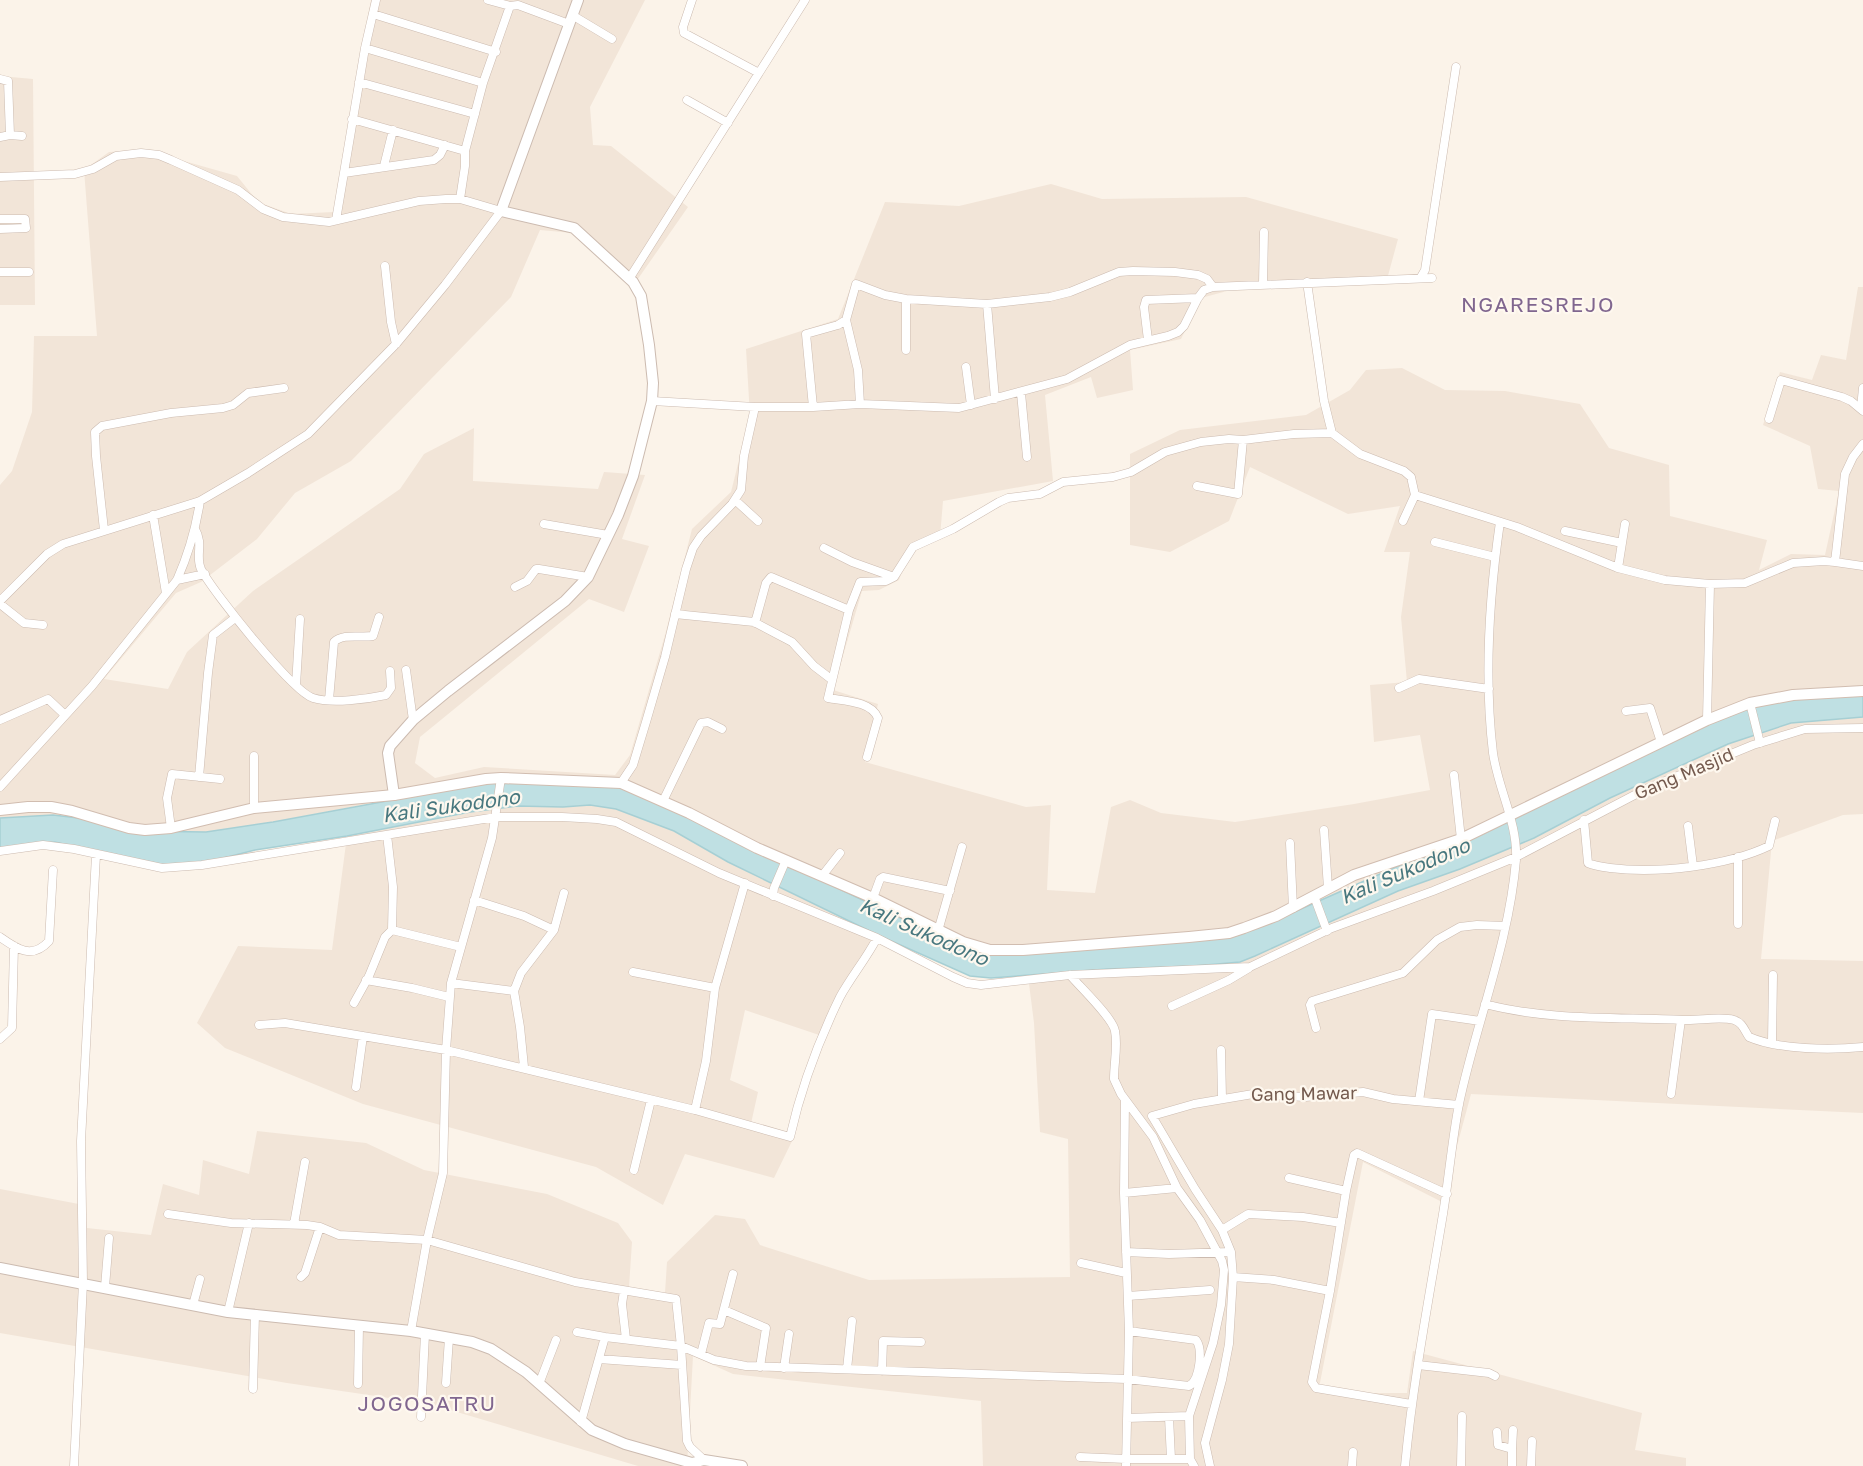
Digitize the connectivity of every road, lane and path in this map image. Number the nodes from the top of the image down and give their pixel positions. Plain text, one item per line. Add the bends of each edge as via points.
1 (376, 0) edge
2 (488, 0) edge
3 (578, 0) edge
4 (692, 0) edge
5 (805, 0) edge
6 (510, 6) junction
7 (373, 14) junction
8 (571, 19) junction
9 (612, 39) dead end
10 (365, 48) junction
11 (496, 52) junction
12 (1456, 67) dead end
13 (759, 73) junction
14 (0, 79) edge
15 (359, 82) junction
16 (483, 83) junction
17 (687, 100) dead end
18 (475, 114) junction
19 (352, 119) junction
20 (728, 123) junction
21 (393, 130) junction
22 (10, 135) junction
23 (22, 136) dead end
24 (0, 137) edge
25 (445, 145) junction
26 (465, 151) junction
27 (384, 166) junction
28 (344, 172) junction
29 (0, 177) edge
30 (460, 199) junction
31 (501, 211) junction
32 (0, 219) edge
33 (336, 220) junction
34 (0, 229) edge
35 (1264, 231) dead end
36 (385, 266) dead end
37 (0, 272) edge
38 (29, 272) dead end
39 (629, 279) junction
40 (1307, 282) junction
41 (1263, 284) junction
42 (1213, 286) junction
43 (1198, 298) junction
44 (906, 299) junction
45 (987, 304) junction
46 (846, 320) junction
47 (1148, 339) junction
48 (396, 344) junction
49 (906, 350) dead end
50 (966, 367) dead end
51 (284, 388) dead end
52 (1863, 388) edge
53 (1021, 393) junction
54 (995, 399) junction
55 (656, 402) junction
56 (860, 404) junction
57 (971, 405) junction
58 (755, 407) junction
59 (813, 407) junction
60 (1862, 410) edge
61 (1769, 419) dead end
62 (1332, 433) junction
63 (1243, 440) junction
64 (1863, 444) edge
65 (1027, 457) dead end
66 (1197, 486) dead end
67 (1415, 495) junction
68 (735, 500) junction
69 (200, 501) junction
70 (153, 515) junction
71 (758, 521) dead end
72 (1403, 521) dead end
73 (1500, 522) junction
74 (544, 524) dead end
75 (1625, 524) dead end
76 (195, 529) junction
77 (104, 530) junction
78 (1565, 531) dead end
79 (608, 535) junction
80 (1435, 542) dead end
81 (1622, 543) junction
82 (824, 548) dead end
83 (1495, 557) junction
84 (1835, 562) junction
85 (1863, 566) edge
86 (1618, 568) junction
87 (205, 574) junction
88 (588, 577) junction
89 (894, 578) junction
90 (177, 580) junction
91 (1710, 584) junction
92 (514, 587) dead end
93 (166, 593) junction
94 (0, 602) edge
95 (849, 610) junction
96 (675, 614) junction
97 (379, 617) dead end
98 (235, 618) junction
99 (300, 619) dead end
100 (755, 623) junction
101 (43, 626) dead end
102 (406, 670) dead end
103 (390, 671) dead end
104 (831, 679) junction
105 (296, 685) junction
106 (1400, 688) dead end
107 (1489, 689) junction
108 (1863, 691) edge
109 (329, 700) junction
110 (1750, 704) junction
111 (1626, 711) dead end
112 (65, 715) junction
113 (0, 720) edge
114 (413, 720) junction
115 (1707, 720) junction
116 (1863, 728) edge
117 (722, 729) dead end
118 (1759, 739) junction
119 (1660, 742) junction
120 (254, 756) dead end
121 (867, 757) dead end
122 (1454, 775) dead end
123 (199, 777) junction
124 (220, 779) dead end
125 (501, 779) junction
126 (621, 783) junction
127 (0, 787) edge
128 (394, 795) junction
129 (663, 801) junction
130 (254, 808) junction
131 (0, 810) edge
132 (497, 814) junction
133 (1511, 815) junction
134 (1584, 820) junction
135 (1775, 821) dead end
136 (1688, 826) dead end
137 (171, 828) junction
138 (1324, 830) dead end
139 (387, 835) junction
140 (1461, 839) junction
141 (1290, 843) dead end
142 (962, 847) dead end
143 (0, 851) edge
144 (840, 853) dead end
145 (1516, 854) junction
146 (96, 855) junction
147 (1738, 857) junction
148 (785, 861) junction
149 (1693, 866) junction
150 (53, 870) dead end
151 (822, 876) junction
152 (745, 883) junction
153 (1328, 888) junction
154 (950, 891) junction
155 (773, 892) junction
156 (564, 893) dead end
157 (873, 898) junction
158 (1315, 898) junction
159 (474, 900) junction
160 (1293, 908) junction
161 (1738, 924) dead end
162 (1505, 926) junction
163 (1326, 929) junction
164 (392, 930) junction
165 (554, 930) junction
166 (938, 931) junction
167 (0, 938) edge
168 (877, 938) junction
169 (14, 946) junction
170 (461, 947) junction
171 (1250, 967) junction
172 (633, 972) dead end
173 (1077, 975) junction
174 (1773, 975) dead end
175 (366, 980) junction
176 (451, 983) junction
177 (715, 988) junction
178 (514, 991) junction
179 (449, 997) junction
180 (354, 1003) dead end
181 (1485, 1004) junction
182 (1172, 1006) dead end
183 (1480, 1020) junction
184 (1680, 1020) junction
185 (259, 1025) dead end
186 (1316, 1028) dead end
187 (363, 1036) junction
188 (0, 1039) edge
189 (1772, 1043) junction
190 (1863, 1047) edge
191 (446, 1050) junction
192 (1221, 1050) dead end
193 (524, 1067) junction
194 (356, 1087) dead end
195 (1671, 1094) dead end
196 (1222, 1099) junction
197 (651, 1100) junction
198 (1125, 1100) junction
199 (1419, 1101) junction
200 (1459, 1105) junction
201 (695, 1110) junction
202 (305, 1162) dead end
203 (634, 1170) dead end
204 (1289, 1178) dead end
205 (1177, 1188) junction
206 (1346, 1191) junction
207 (1124, 1192) junction
208 (1446, 1194) junction
209 (168, 1214) dead end
210 (249, 1223) junction
211 (1341, 1223) junction
212 (294, 1224) junction
213 (320, 1227) junction
214 (1222, 1230) junction
215 (109, 1238) dead end
216 (427, 1240) junction
217 (1126, 1252) junction
218 (1224, 1252) junction
219 (1081, 1263) dead end
220 (0, 1268) edge
221 (1126, 1274) junction
222 (733, 1275) dead end
223 (302, 1277) dead end
224 (1233, 1277) junction
225 (200, 1279) dead end
226 (83, 1283) junction
227 (105, 1287) junction
228 (1210, 1290) dead end
229 (624, 1291) junction
230 (1330, 1291) junction
231 (1128, 1296) junction
232 (193, 1305) junction
233 (724, 1310) junction
234 (228, 1312) junction
235 (255, 1314) junction
236 (852, 1321) dead end
237 (359, 1326) junction
238 (411, 1331) junction
239 (1129, 1331) junction
240 (577, 1332) dead end
241 (425, 1334) junction
242 (789, 1334) dead end
243 (606, 1337) junction
244 (449, 1338) junction
245 (626, 1339) junction
246 (556, 1340) dead end
247 (921, 1342) dead end
248 (681, 1346) junction
249 (701, 1354) junction
250 (599, 1359) junction
251 (682, 1365) junction
252 (1418, 1365) junction
253 (760, 1367) junction
254 (784, 1368) junction
255 (847, 1369) junction
256 (882, 1371) junction
257 (1495, 1376) dead end
258 (1127, 1379) junction
259 (446, 1383) dead end
260 (358, 1384) dead end
261 (539, 1384) junction
262 (253, 1389) dead end
263 (1411, 1404) junction
264 (1189, 1416) junction
265 (1462, 1416) dead end
266 (421, 1417) dead end
267 (1169, 1417) junction
268 (1127, 1418) junction
269 (581, 1422) junction
270 (1513, 1430) dead end
271 (1497, 1432) dead end
272 (1532, 1441) dead end
273 (1512, 1449) junction
274 (1353, 1452) dead end
275 (1080, 1457) dead end
276 (1171, 1459) junction
277 (697, 1462) edge
278 (1192, 1462) edge
279 (1126, 1463) edge
280 (74, 1466) edge
281 (742, 1466) edge
282 (1210, 1466) edge
283 (1352, 1466) edge
284 (1405, 1466) edge
285 (1461, 1466) edge
286 (1512, 1466) edge
287 (1531, 1466) edge

1 - 7 street
2 - 6 street
3 - 8 main road
4 - 13 street via 684,33
5 - 13 street
6 - 8 street
6 - 11 street
7 - 10 street
7 - 11 street
8 - 9 street
8 - 31 main road
10 - 15 street
10 - 16 street
11 - 16 street
12 - 40 street via 1425,270 1427,278
13 - 20 street
14 - 22 street via 8,81
15 - 18 street
15 - 19 street
16 - 18 street
17 - 20 street
18 - 26 street
19 - 21 street
19 - 28 street
20 - 39 street
21 - 25 street
21 - 27 street
22 - 23 street
22 - 24 street
25 - 26 street
25 - 27 street via 434,160
26 - 30 street
27 - 28 street
28 - 33 street
29 - 33 street via 75,174 123,154 150,154 238,190 263,209 283,217
30 - 31 street
30 - 33 street via 419,201
31 - 39 main road via 574,228
31 - 48 street
32 - 34 street via 25,219 26,228
35 - 41 street
36 - 48 street
37 - 38 street
39 - 55 main road via 641,296
40 - 41 street
40 - 62 street
41 - 42 street
42 - 43 street
42 - 45 street via 1198,275 1119,272 1050,297
43 - 47 street via 1179,332
43 - 47 street via 1146,300
44 - 45 street
44 - 46 street via 856,284
44 - 49 street
45 - 54 street
46 - 56 street via 858,370
46 - 59 street via 806,334
47 - 53 street via 1067,379
48 - 69 street via 308,434
50 - 57 street
51 - 77 street via 248,393 223,408 171,413 97,429
52 - 60 street
53 - 54 street
53 - 65 street
54 - 57 street
55 - 58 street
55 - 79 main road via 633,476
56 - 57 street via 959,408
56 - 59 street
58 - 59 street
58 - 68 street via 741,490
60 - 61 street via 1842,397 1781,380
62 - 63 street
62 - 67 street via 1360,454 1404,471 1411,477
63 - 66 street via 1238,494
63 - 89 street via 1201,442 1165,452 1131,472 1063,482 1040,494 1008,498 953,530 913,547
64 - 84 street via 1845,474
67 - 72 street
67 - 73 street
68 - 71 street
68 - 96 street via 693,548
69 - 70 street
69 - 76 street
70 - 77 street
70 - 93 street
73 - 83 street
73 - 86 street
74 - 79 street
75 - 81 street
76 - 87 street
76 - 90 street
77 - 94 street via 63,544 47,554
78 - 81 street
79 - 88 main road
80 - 83 street
81 - 86 street
82 - 89 street
83 - 107 street
84 - 85 street
84 - 91 street via 1793,563 1751,582
86 - 91 street via 1665,580
87 - 90 street
87 - 98 street
88 - 92 street via 539,568 527,581
88 - 114 main road via 565,601
89 - 95 street via 860,582
90 - 93 street
91 - 115 street
93 - 112 street
94 - 101 street via 24,623
95 - 100 street via 771,577
95 - 104 street
96 - 100 street
96 - 126 street via 633,765
97 - 109 street via 373,636 346,637 334,642
98 - 105 street
98 - 123 street via 213,635
99 - 105 street
100 - 104 street via 792,642
102 - 114 street
103 - 109 street via 391,688 386,695
104 - 121 street via 828,698 864,705 878,718
105 - 109 street via 314,698
106 - 107 street via 1419,679
107 - 133 street via 1498,779
108 - 110 main road via 1792,695
110 - 115 main road
110 - 118 street
111 - 119 street via 1650,708
112 - 113 street via 48,699
112 - 127 street
114 - 128 main road via 390,746
115 - 119 main road
116 - 118 street, Gang Masjid via 1805,729
117 - 129 street via 708,722 700,723
118 - 134 street, Gang Masjid
119 - 133 main road
120 - 130 street
122 - 140 street
123 - 124 street
123 - 137 street via 175,773 171,777 167,798
125 - 126 main road
125 - 128 main road
125 - 132 street
126 - 129 main road
128 - 130 main road
129 - 148 main road
130 - 137 main road
131 - 137 main road via 51,807 129,828
132 - 139 street
132 - 152 street via 616,822
132 - 159 street
133 - 140 main road
133 - 145 street
134 - 145 street, Gang Masjid
134 - 149 street via 1590,865 1627,870
135 - 147 street via 1769,846
136 - 149 street
138 - 153 street
139 - 146 street via 192,866 162,868
139 - 164 street via 393,887
140 - 153 main road via 1354,875
141 - 160 street
142 - 154 street
143 - 146 street via 43,845
144 - 151 street
145 - 162 street
145 - 163 street, Gang Masjid
146 - 226 street via 81,1142
147 - 149 street
147 - 161 street
148 - 151 main road
148 - 155 street
150 - 169 street via 48,944 30,952
151 - 157 main road
152 - 155 street
152 - 177 street
153 - 158 main road
154 - 157 street via 883,877
154 - 166 street
155 - 168 street
156 - 165 street
157 - 166 main road
158 - 160 main road
158 - 163 street
159 - 165 street
159 - 170 street
160 - 166 main road via 1229,933 1023,950 984,949
162 - 181 street
162 - 186 street via 1460,927 1437,940 1403,974 1312,1000
163 - 171 street, Gang Masjid
164 - 170 street
164 - 175 street
165 - 178 street via 521,973
167 - 169 street
168 - 173 street via 973,985
168 - 201 street via 841,997 815,1053 790,1137
169 - 188 street via 12,1028
170 - 176 street
171 - 173 street
171 - 182 street, Gang Masjid
172 - 177 street
173 - 198 street via 1115,1030 1114,1079
174 - 189 street
175 - 179 street
175 - 180 street
176 - 178 street
176 - 179 street
177 - 201 street
178 - 193 street
179 - 191 street
181 - 183 street
181 - 184 street via 1556,1015
183 - 199 street via 1432,1014
183 - 200 street
184 - 189 street via 1735,1020 1749,1037
184 - 195 street
185 - 187 street via 285,1023
187 - 191 street
187 - 194 street
189 - 190 street via 1836,1050
191 - 193 street
191 - 216 street via 443,1173
192 - 196 street
193 - 197 street
196 - 199 street, Gang Mawar via 1253,1094 1305,1097 1352,1092
196 - 214 street, Gang Mawar via 1152,1116
197 - 201 street
197 - 203 street
198 - 205 street via 1153,1137
198 - 207 street
199 - 200 street, Gang Mawar
200 - 208 street
202 - 212 street
204 - 206 street
205 - 207 street
205 - 218 street
206 - 208 street via 1357,1153
206 - 211 street
207 - 217 street
208 - 252 street
209 - 210 street
210 - 212 street
210 - 234 street
211 - 214 street via 1248,1214
211 - 230 street
212 - 213 street
213 - 216 street via 339,1235
213 - 223 street
214 - 218 street
215 - 227 street
216 - 229 street via 575,1282
216 - 238 street
217 - 218 street
217 - 221 street
218 - 224 street
218 - 264 street via 1221,1305 1213,1343
219 - 221 street
220 - 226 main road
221 - 231 street
222 - 233 street
224 - 230 street
224 - 282 street via 1222,1380 1205,1443
225 - 232 street
226 - 227 main road
226 - 280 street
227 - 232 main road
228 - 231 street
229 - 245 street
229 - 248 street via 676,1299
230 - 263 street via 1313,1386
231 - 239 street
232 - 234 main road
233 - 249 street via 720,1324 710,1323
233 - 253 street via 766,1328
234 - 235 main road
235 - 237 main road
235 - 262 street
236 - 255 street
237 - 238 main road
237 - 260 street
238 - 241 main road
239 - 258 street
239 - 258 street via 1192,1338 1199,1342 1200,1350 1196,1377 1189,1386
240 - 243 street
241 - 244 main road
241 - 266 street
242 - 254 street
243 - 245 street
243 - 250 street
244 - 259 street
244 - 261 main road via 491,1349
245 - 248 street
246 - 261 street
247 - 256 street via 882,1341
248 - 249 street
248 - 251 street
249 - 253 street via 714,1360
250 - 251 street
250 - 269 street
251 - 277 street via 688,1444
252 - 257 street
252 - 263 street
253 - 254 street
254 - 255 street
255 - 256 street
256 - 258 street
258 - 268 street
261 - 269 main road
263 - 284 street
264 - 267 street
264 - 278 street
265 - 285 street
267 - 268 street
267 - 276 street
268 - 279 street
269 - 277 main road via 606,1438
270 - 273 street
271 - 273 street via 1498,1445
272 - 287 street
273 - 286 street
274 - 283 street
275 - 279 street
276 - 278 street
276 - 279 street
277 - 281 main road

